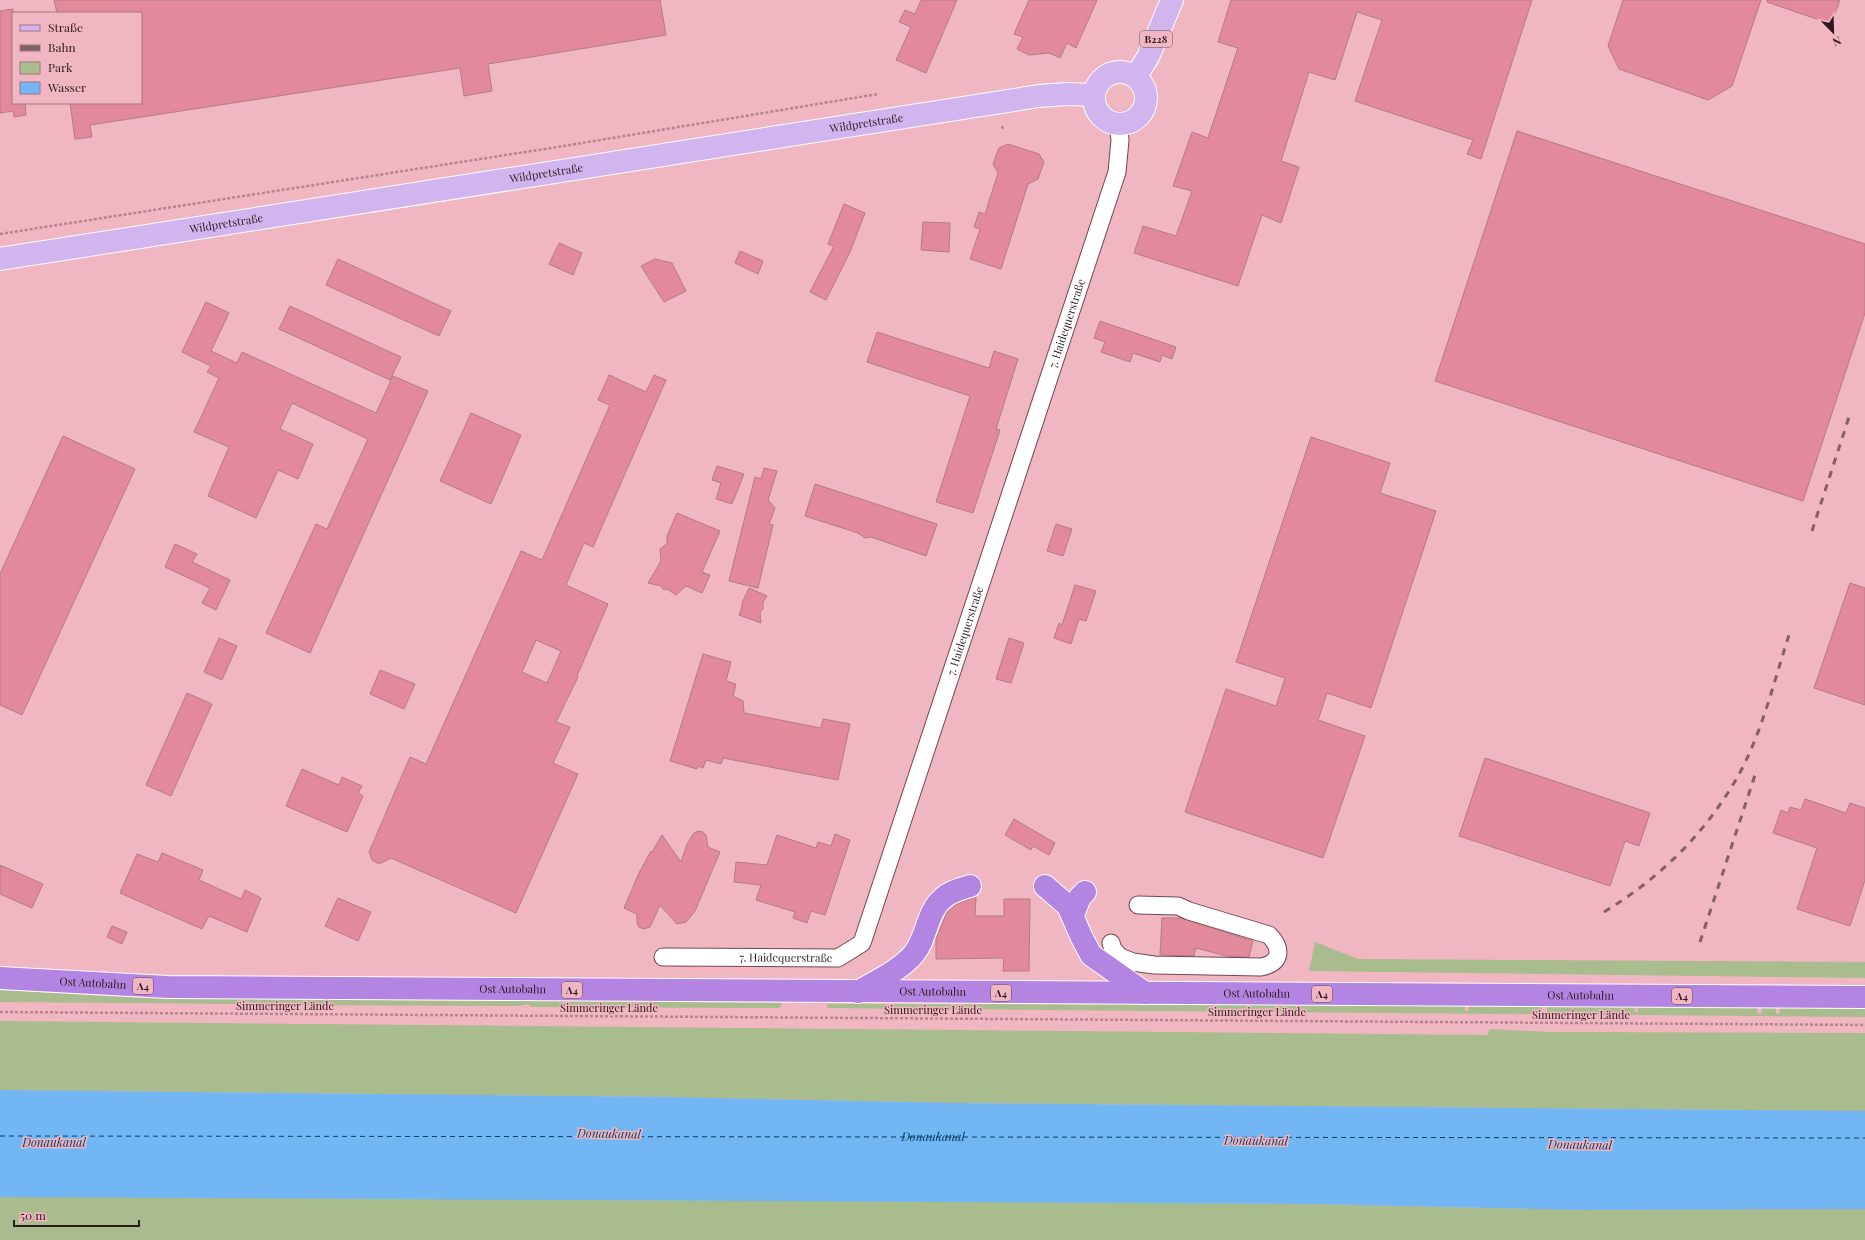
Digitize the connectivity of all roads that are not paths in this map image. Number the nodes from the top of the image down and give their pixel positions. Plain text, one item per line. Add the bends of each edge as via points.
1 (1172, 0) edge
2 (1136, 76) junction
3 (1094, 95) junction
4 (1118, 124) junction
5 (0, 259) edge
6 (970, 886) dead end
7 (1045, 886) dead end
8 (1085, 892) dead end
9 (1138, 904) dead end
10 (1073, 915) junction
11 (1112, 943) dead end
12 (663, 957) dead end
13 (0, 978) edge
14 (858, 992) junction
15 (1145, 993) junction
16 (1865, 997) edge

1 - 2 main road, B228 via 1151,51
2 - 3 main road via 1121,71 1112,72 1096,86
2 - 4 main road via 1144,85 1146,104 1136,120
3 - 4 main road via 1098,113 1104,119
3 - 5 main road, Wildpretstraße via 1039,96
4 - 12 street, 7. Haidequerstraße via 1120,146 1117,172 862,943 838,958
6 - 14 highway via 955,890 942,899 934,910 913,955
7 - 10 highway via 1068,906
8 - 10 highway via 1080,897
9 - 11 street via 1178,906 1269,934 1279,950 1277,958 1269,965 1261,967 1154,965 1133,962 1120,956 1113,950
10 - 15 highway via 1091,955
13 - 14 highway, Ost Autobahn / A4 via 168,987
14 - 15 highway, Ost Autobahn / A4
15 - 16 highway, Ost Autobahn / A4

